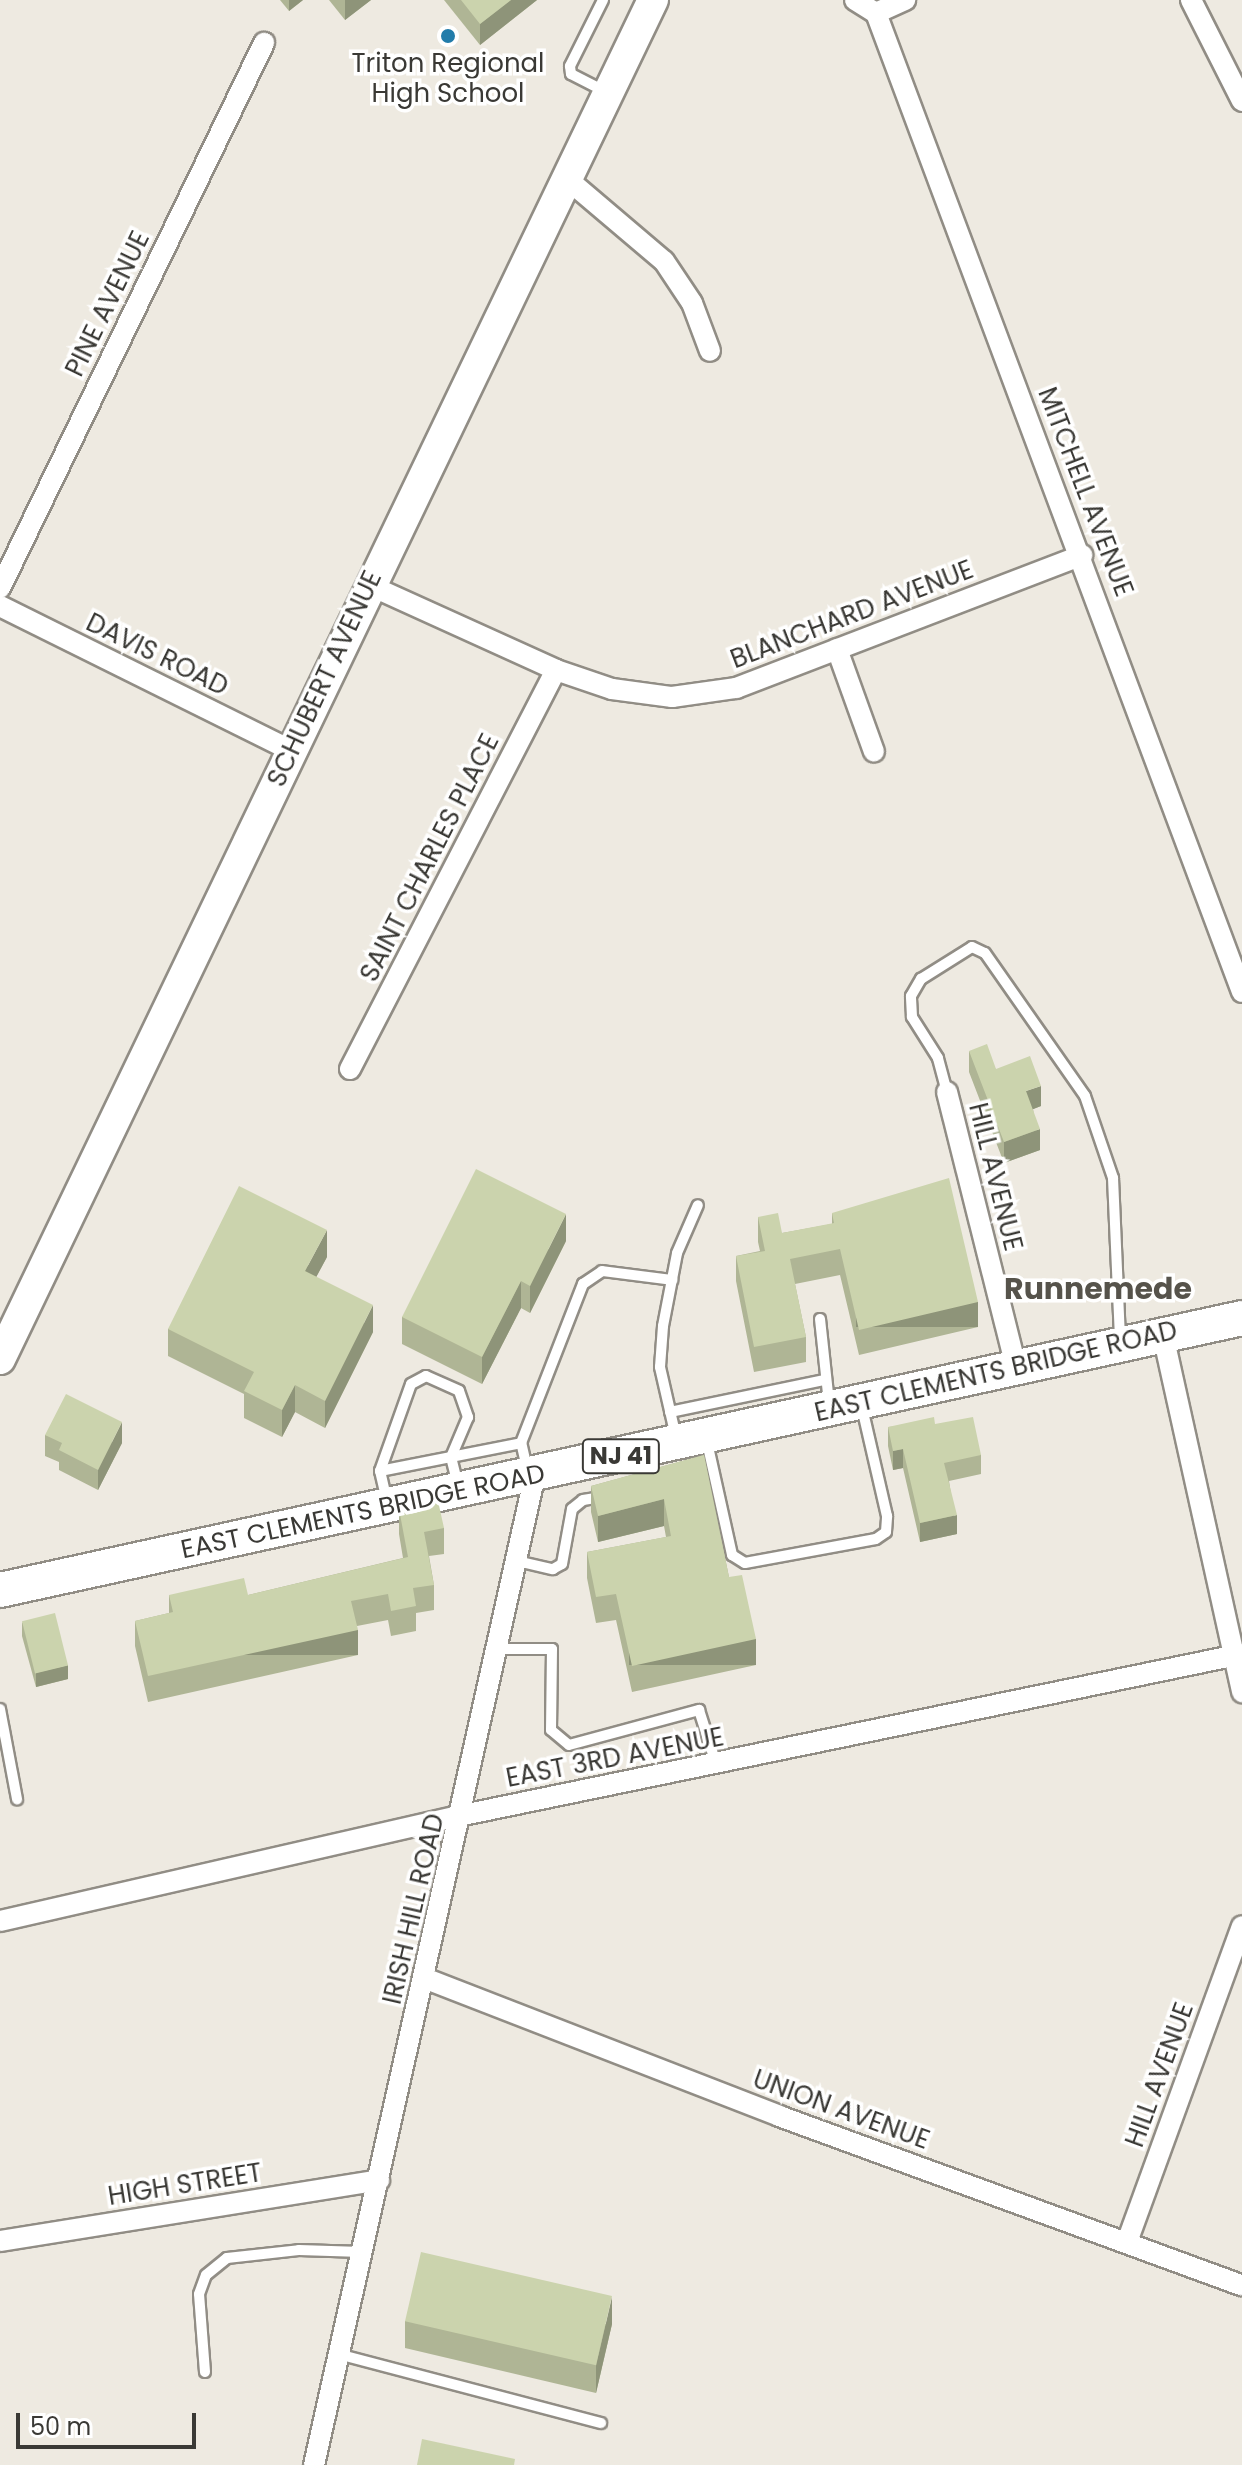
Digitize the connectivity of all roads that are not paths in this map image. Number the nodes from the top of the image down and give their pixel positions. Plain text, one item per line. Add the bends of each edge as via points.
1 (603, 0) edge
2 (653, 0) edge
3 (855, 0) edge
4 (905, 0) edge
5 (1191, 0) edge
6 (876, 13) junction
7 (264, 43) dead end
8 (608, 93) junction
9 (1242, 101) edge
10 (566, 178) junction
11 (710, 351) dead end
12 (1082, 555) junction
13 (369, 585) junction
14 (0, 588) edge
15 (0, 606) edge
16 (837, 649) junction
17 (556, 670) junction
18 (290, 750) junction
19 (874, 752) dead end
20 (1242, 992) edge
21 (350, 1069) dead end
22 (947, 1092) joint
23 (698, 1205) dead end
24 (672, 1280) junction
25 (1242, 1318) edge
26 (820, 1319) dead end
27 (1163, 1335) junction
28 (1120, 1344) junction
29 (0, 1359) edge
30 (1016, 1367) junction
31 (839, 1397) junction
32 (684, 1431) junction
33 (521, 1443) junction
34 (451, 1457) junction
35 (380, 1471) junction
36 (532, 1476) junction
37 (459, 1492) junction
38 (609, 1496) edge
39 (388, 1507) junction
40 (517, 1561) junction
41 (0, 1590) edge
42 (498, 1649) junction
43 (1238, 1654) edge
44 (1242, 1692) edge
45 (0, 1709) edge
46 (716, 1764) junction
47 (17, 1799) dead end
48 (463, 1815) junction
49 (0, 1921) edge
50 (1242, 1926) edge
51 (424, 1978) junction
52 (379, 2180) junction
53 (0, 2241) edge
54 (1127, 2242) junction
55 (362, 2252) junction
56 (1242, 2285) edge
57 (338, 2354) junction
58 (205, 2372) dead end
59 (601, 2423) dead end
60 (314, 2465) edge

1 - 8 lane via 570,66 571,74
2 - 8 street, SCHUBERT AVENUE
3 - 6 street
4 - 6 street
5 - 9 street
6 - 12 street, MITCHELL AVENUE
7 - 14 street, PINE AVENUE
8 - 10 street, SCHUBERT AVENUE
10 - 11 street via 664,261 692,303
10 - 13 street, SCHUBERT AVENUE
12 - 16 street, BLANCHARD AVENUE
12 - 20 street, MITCHELL AVENUE
13 - 17 street, BLANCHARD AVENUE
13 - 18 street, SCHUBERT AVENUE
15 - 18 street, DAVIS ROAD
16 - 17 street, BLANCHARD AVENUE via 736,688 672,697 612,689
16 - 19 street
17 - 21 street, SAINT CHARLES PLACE
18 - 29 street, SCHUBERT AVENUE
22 - 28 lane via 938,1058 912,1017 911,996 921,979 972,947 985,953 1085,1096 1113,1178
22 - 30 street, HILL AVENUE
23 - 24 lane
24 - 32 lane via 660,1367
24 - 33 lane via 602,1271 583,1284
25 - 27 main road, EAST CLEMENTS BRIDGE ROAD / NJ 41
26 - 31 lane
27 - 28 main road, EAST CLEMENTS BRIDGE ROAD / NJ 41
27 - 43 street
28 - 30 main road, EAST CLEMENTS BRIDGE ROAD / NJ 41
30 - 31 main road, EAST CLEMENTS BRIDGE ROAD / NJ 41
31 - 32 main road, EAST CLEMENTS BRIDGE ROAD / NJ 41
31 - 32 lane via 887,1516 886,1532 876,1539 745,1563 732,1555
32 - 36 main road, EAST CLEMENTS BRIDGE ROAD / NJ 41 via 629,1460
33 - 34 lane
33 - 36 lane
34 - 35 lane
34 - 35 lane via 468,1417 459,1391 426,1376 411,1384
34 - 37 lane
35 - 39 lane
36 - 37 main road, EAST CLEMENTS BRIDGE ROAD / NJ 41
36 - 40 street, IRISH HILL ROAD
37 - 39 main road, EAST CLEMENTS BRIDGE ROAD / NJ 41
38 - 40 lane via 583,1500 572,1509 562,1564 553,1569
39 - 41 main road, EAST CLEMENTS BRIDGE ROAD / NJ 41
40 - 42 street, IRISH HILL ROAD
42 - 46 lane via 552,1649 551,1730 569,1745 699,1710
42 - 48 street, IRISH HILL ROAD
43 - 44 street
43 - 46 street, EAST 3RD AVENUE
45 - 47 lane
46 - 48 street, EAST 3RD AVENUE
48 - 49 street, EAST 3RD AVENUE
48 - 51 street, IRISH HILL ROAD
50 - 54 street, HILL AVENUE
51 - 52 street, IRISH HILL ROAD
51 - 54 street, UNION AVENUE via 779,2116
52 - 53 street, HIGH STREET
52 - 55 street, IRISH HILL ROAD
54 - 56 street, UNION AVENUE
55 - 57 street, IRISH HILL ROAD
55 - 58 lane via 272,2251 227,2258 206,2275 199,2294
57 - 59 lane
57 - 60 street, IRISH HILL ROAD

